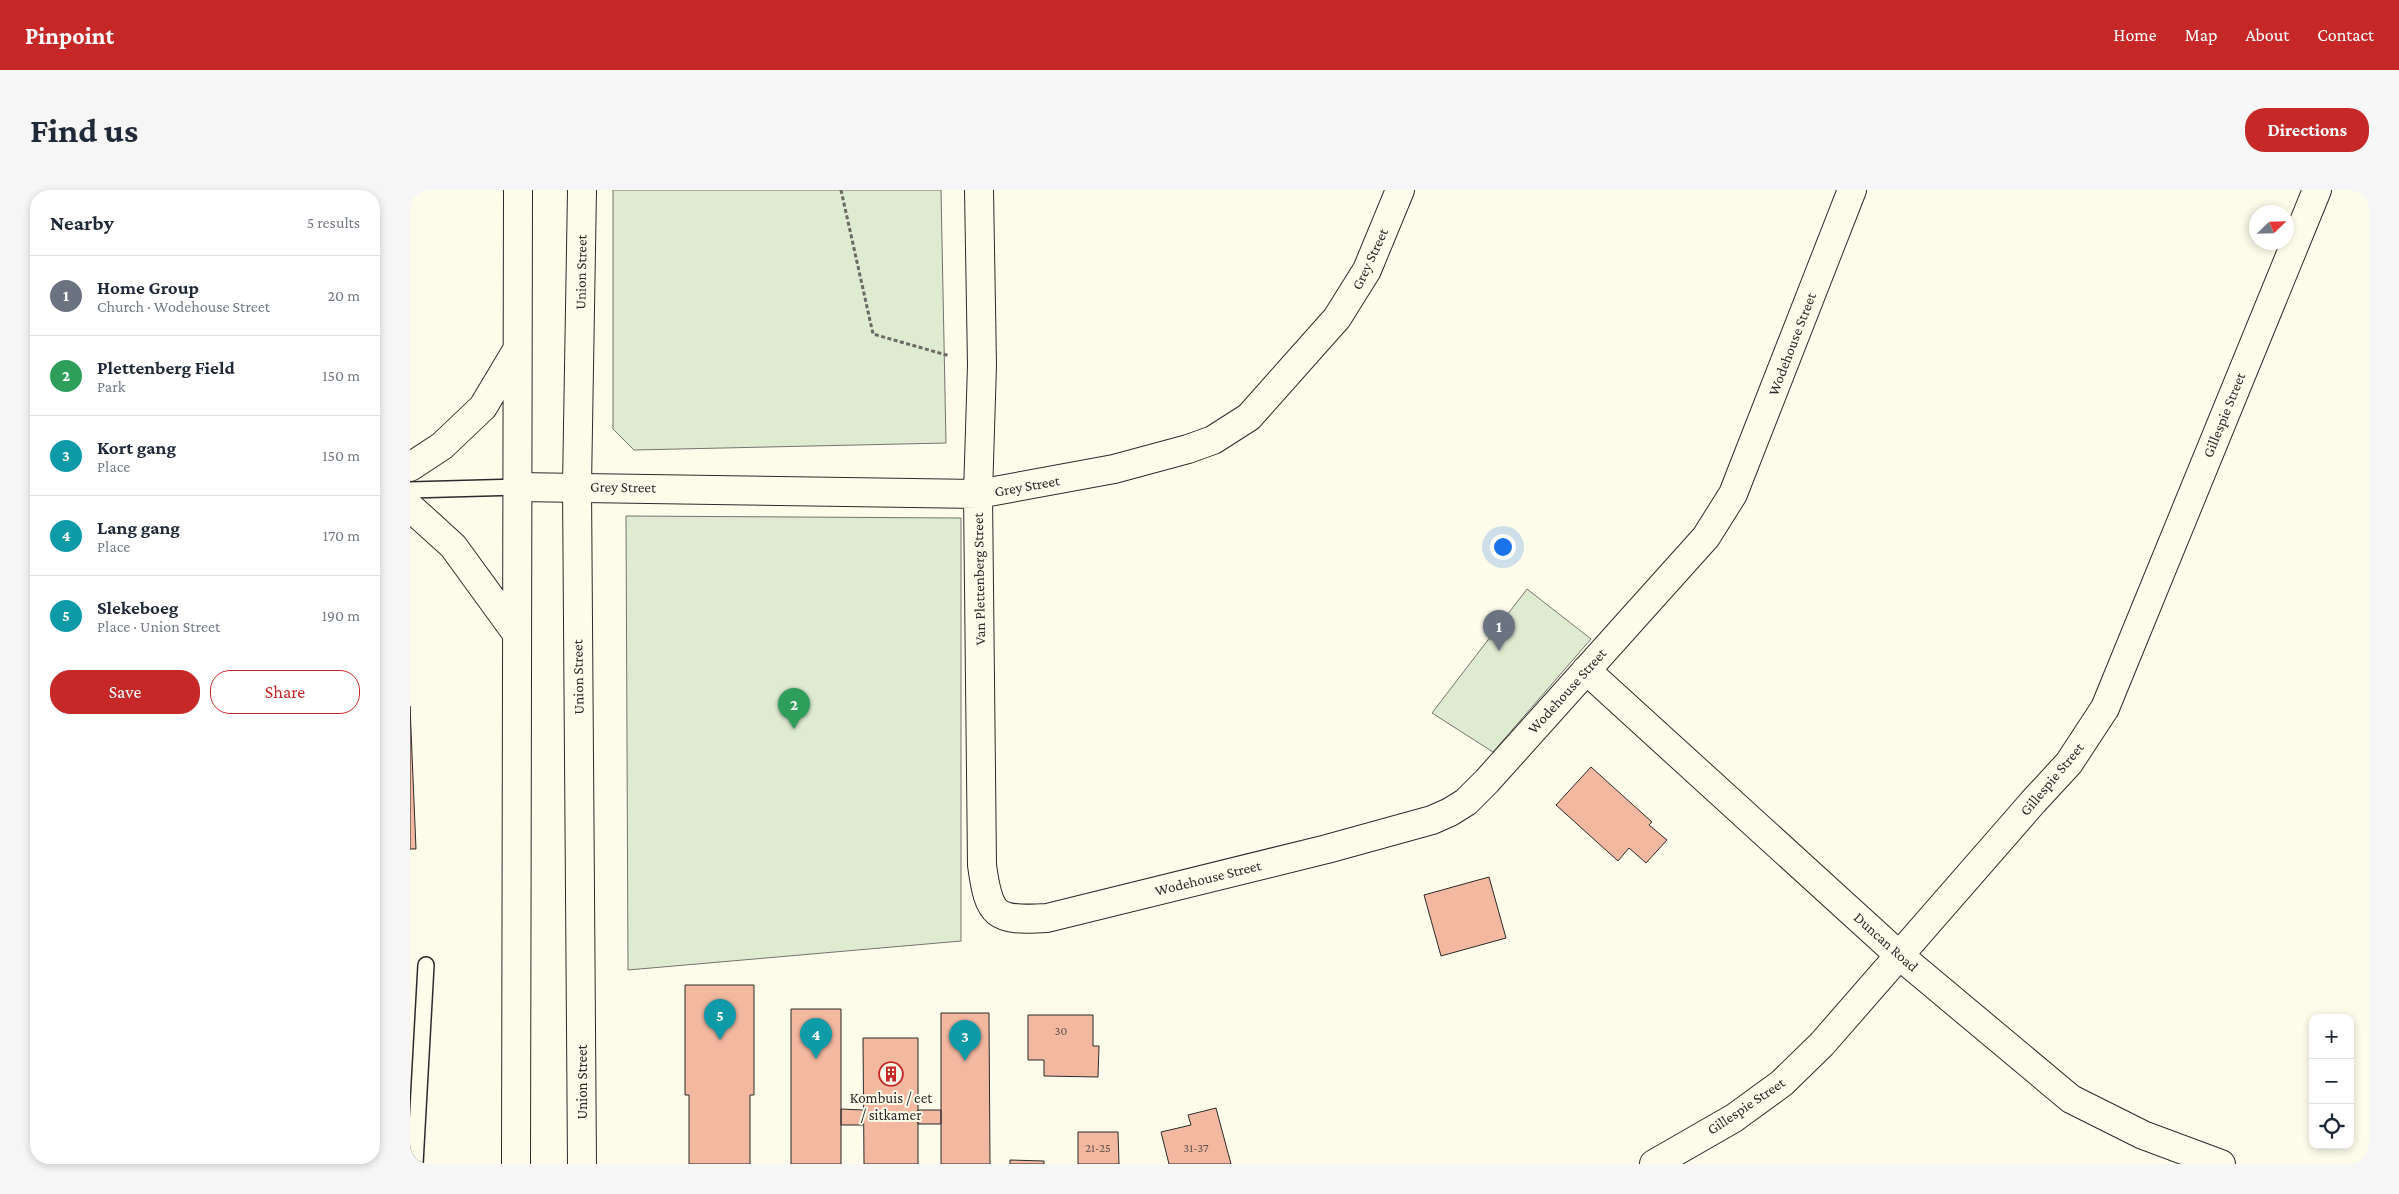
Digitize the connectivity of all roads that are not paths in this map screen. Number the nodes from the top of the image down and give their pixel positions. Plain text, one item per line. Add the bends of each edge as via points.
1 (518, 190) edge
2 (582, 190) edge
3 (979, 190) edge
4 (1400, 190) edge
5 (1852, 190) edge
6 (2317, 190) edge
7 (518, 350) junction
8 (410, 467) edge
9 (577, 486) junction
10 (517, 487) junction
11 (410, 490) edge
12 (978, 494) junction
13 (410, 507) edge
14 (517, 634) junction
15 (1586, 670) junction
16 (1047, 918) joint
17 (1900, 956) junction
18 (426, 965) dead end
19 (2183, 1158) edge
20 (415, 1164) edge
21 (516, 1164) edge
22 (582, 1164) edge
23 (1654, 1164) edge
24 (2220, 1164) edge

1 - 7 street
2 - 9 street, Union Street
3 - 12 street, Van Plettenberg Street via 982,365
4 - 12 street, Grey Street via 1367,270 1347,304 1249,417 1213,440 1154,460
5 - 15 street, Wodehouse Street via 1733,494 1706,537
6 - 17 street, Gillespie Street via 2105,708 2069,763
7 - 8 street via 483,407 442,446
7 - 10 street
9 - 10 street, Grey Street
9 - 12 street, Grey Street
9 - 22 street, Union Street
10 - 11 lane
10 - 14 street
12 - 16 street, Van Plettenberg Street via 982,864 985,885 992,906 1001,916 1009,919
13 - 14 street via 453,546
14 - 21 street
15 - 16 street, Wodehouse Street via 1487,782 1450,812 1432,820 1327,848
15 - 17 street, Duncan Road
17 - 19 street, Duncan Road via 2071,1099
17 - 23 street, Gillespie Street via 1822,1044 1782,1083 1734,1118
18 - 20 lane
19 - 24 street, Duncan Road

